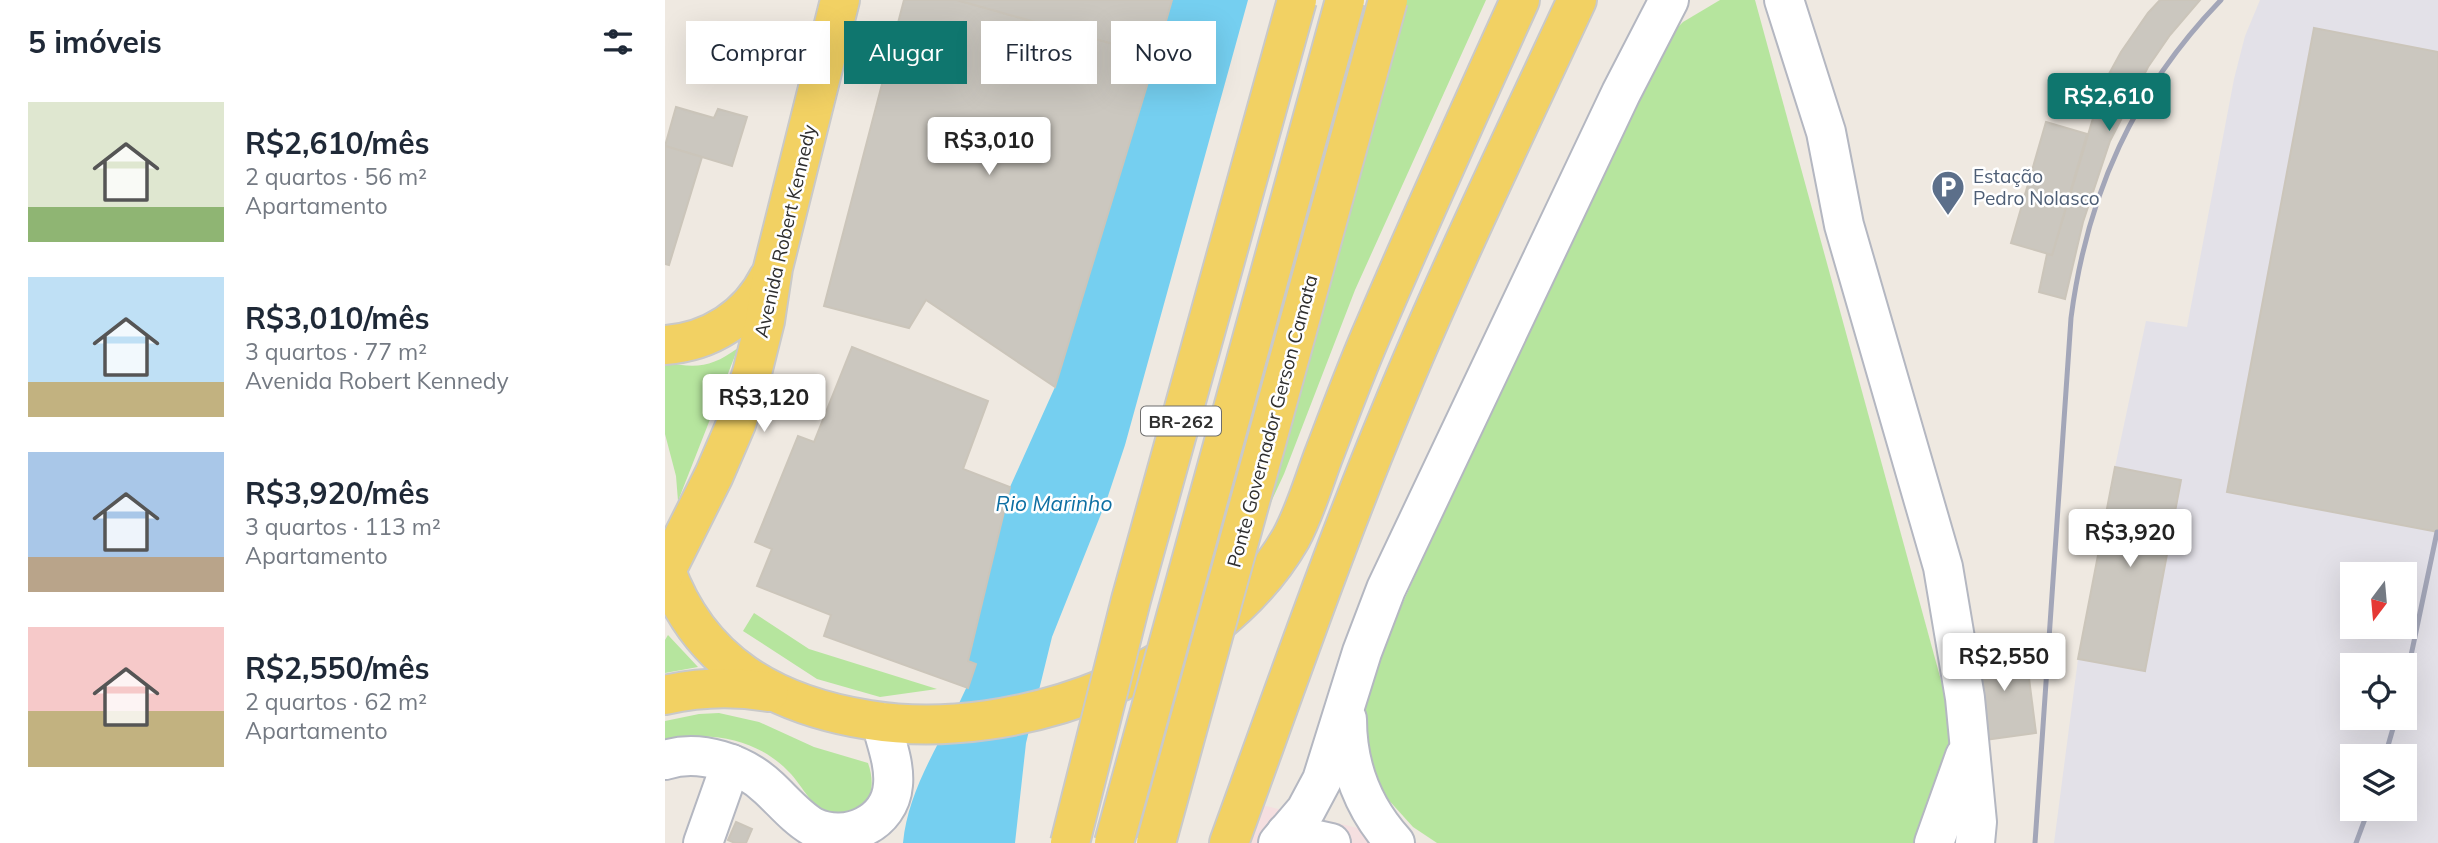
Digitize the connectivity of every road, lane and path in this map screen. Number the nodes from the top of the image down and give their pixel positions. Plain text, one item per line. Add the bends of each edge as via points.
1 (840, 0) edge
2 (1297, 0) edge
3 (1346, 0) edge
4 (1388, 0) edge
5 (1520, 0) edge
6 (1577, 0) edge
7 (1669, 0) edge
8 (1784, 0) edge
9 (773, 268) junction
10 (665, 345) edge
11 (665, 571) edge
12 (774, 693) junction
13 (665, 695) edge
14 (1347, 700) junction
15 (881, 722) junction
16 (1969, 744) junction
17 (665, 760) edge
18 (730, 764) junction
19 (1282, 838) edge
20 (702, 843) edge
21 (1070, 843) edge
22 (1114, 843) edge
23 (1156, 843) edge
24 (1229, 843) edge
25 (1331, 843) edge
26 (1395, 843) edge
27 (1934, 843) edge
28 (1975, 843) edge

1 - 9 main road, Avenida Robert Kennedy
2 - 21 main road, BR-262, bridge via 1131,600
3 - 22 main road, Ponte Governador Gerson Camata, bridge
4 - 23 main road, Ponte Governador Gerson Camata, bridge
5 - 15 main road via 1362,356 1306,508 1273,565 1252,590 1181,649 1098,691 1010,717 967,723
6 - 24 main road via 1391,410
7 - 14 lane via 1386,589
8 - 16 lane via 1826,132 1844,225 1943,567
9 - 10 main road via 764,288 733,321 696,340
9 - 11 main road, Avenida Robert Kennedy via 765,321 736,424
11 - 12 main road via 678,600 718,653
12 - 13 main road via 717,687
12 - 15 main road via 809,707
14 - 19 lane via 1322,780 1306,810
14 - 26 lane via 1347,742 1358,786 1379,826
15 - 18 lane via 893,768 891,797 876,820 852,833 812,827 767,785
16 - 27 lane
16 - 28 lane
17 - 18 lane via 697,756
18 - 20 lane
19 - 25 lane

